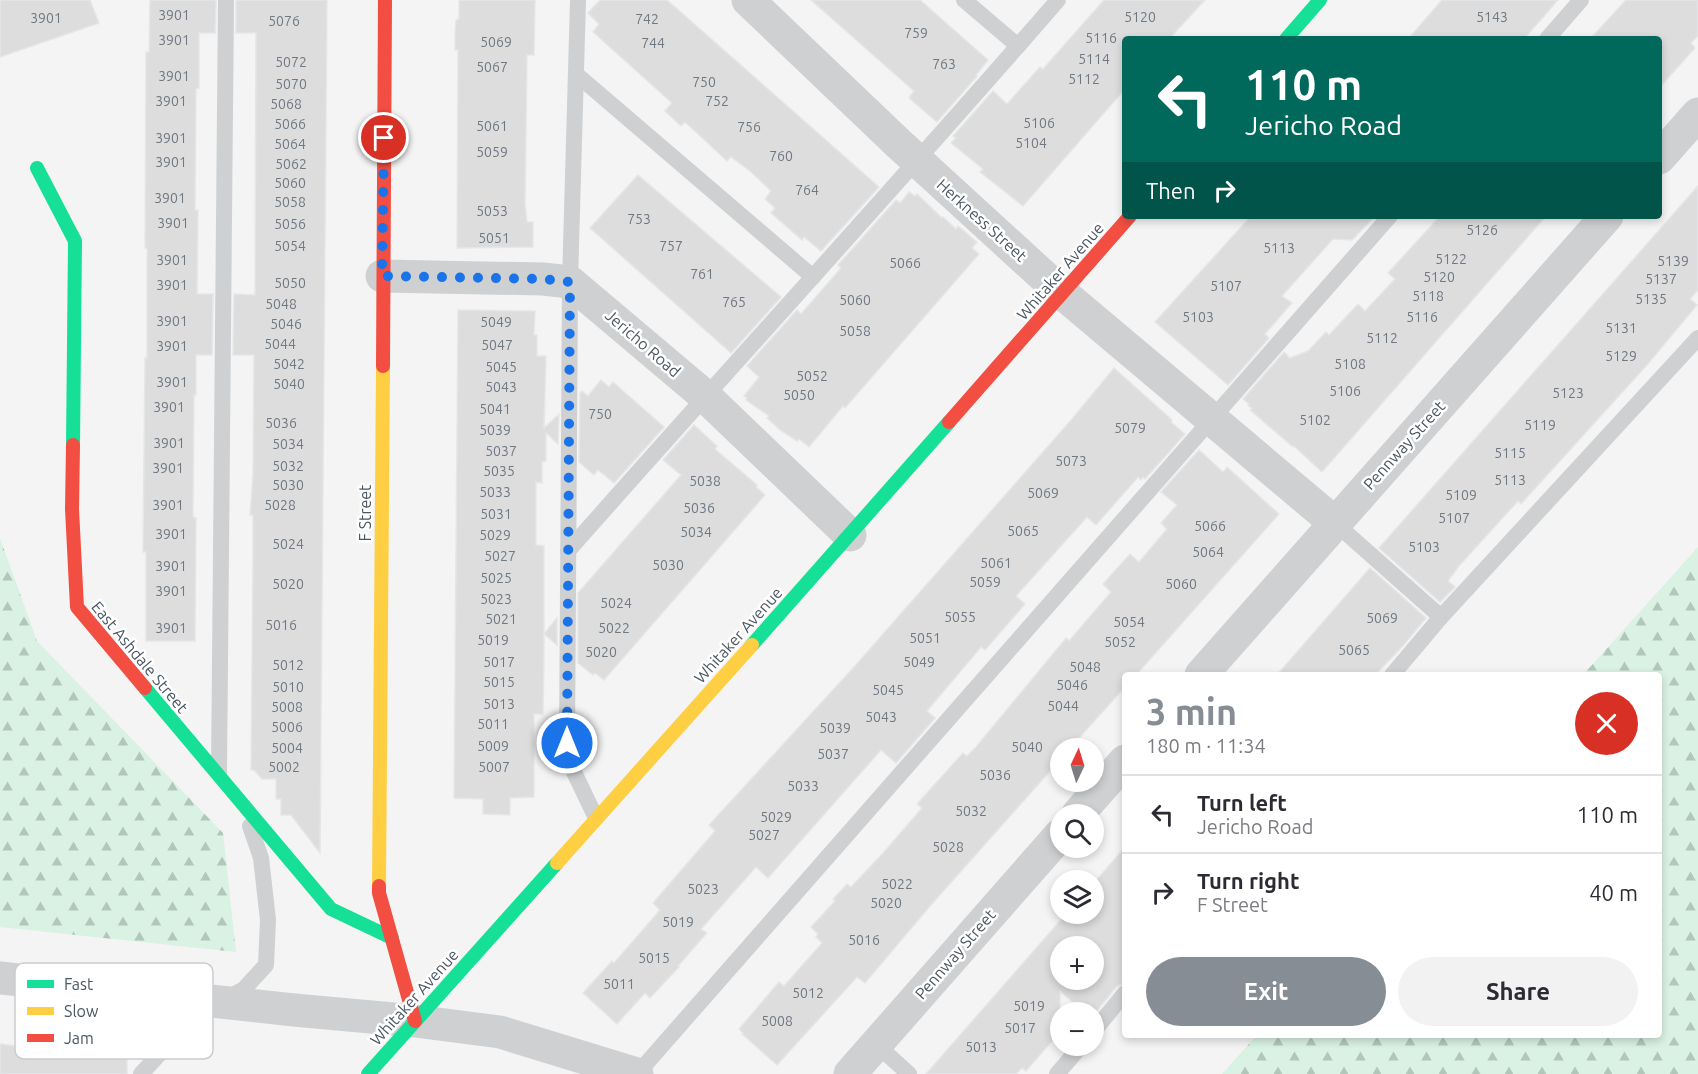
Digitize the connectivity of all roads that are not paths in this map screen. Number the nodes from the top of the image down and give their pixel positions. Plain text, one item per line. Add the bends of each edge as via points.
1 (226, 0) edge
2 (385, 0) edge
3 (578, 0) edge
4 (964, 0) edge
5 (1058, 0) edge
6 (1320, 0) edge
7 (1581, 0) edge
8 (766, 6) edge
9 (1289, 36) edge
10 (1550, 36) edge
11 (1018, 46) junction
12 (576, 74) junction
13 (1698, 114) edge
14 (1662, 155) edge
15 (918, 161) junction
16 (37, 168) dead end
17 (1127, 219) edge
18 (1387, 219) edge
19 (1604, 219) edge
20 (382, 276) junction
21 (813, 277) junction
22 (570, 282) junction
23 (1062, 293) junction
24 (1698, 338) edge
25 (705, 396) junction
26 (1210, 420) junction
27 (1335, 523) junction
28 (850, 535) junction
29 (568, 551) junction
30 (1441, 616) junction
31 (1204, 672) edge
32 (1394, 672) edge
33 (1122, 764) edge
34 (219, 777) junction
35 (241, 802) junction
36 (1087, 804) edge
37 (596, 818) junction
38 (1050, 846) edge
39 (392, 938) junction
40 (0, 978) edge
41 (15, 980) edge
42 (1122, 997) edge
43 (214, 1002) joint
44 (1104, 1019) edge
45 (415, 1021) junction
46 (876, 1044) junction
47 (1073, 1056) edge
48 (156, 1059) edge
49 (141, 1074) edge
50 (368, 1074) edge
51 (638, 1074) edge
52 (850, 1074) edge
53 (909, 1074) edge
54 (1058, 1074) edge

1 - 34 lane
2 - 20 street, F Street
3 - 12 lane
4 - 11 lane
5 - 11 lane
6 - 9 street
7 - 10 lane
8 - 15 street, Herkness Street
11 - 15 lane
12 - 21 lane
12 - 22 lane
13 - 14 street
15 - 21 lane
15 - 23 street, Herkness Street
16 - 34 street, East Ashdale Street via 75,240 72,509 77,607
17 - 23 street, Whitaker Avenue
18 - 26 lane
19 - 27 street, Pennway Street
20 - 22 street
20 - 39 street, F Street via 379,893
21 - 25 lane
22 - 25 street, Jericho Road
22 - 29 lane
23 - 26 street, Herkness Street
23 - 28 street, Whitaker Avenue
24 - 30 lane
25 - 28 street, Jericho Road
25 - 29 lane
26 - 27 street, Herkness Street
26 - 51 lane
27 - 30 lane
27 - 31 street, Pennway Street
28 - 37 street, Whitaker Avenue
29 - 37 lane via 567,743 573,770
30 - 32 lane
33 - 36 street
34 - 35 street, East Ashdale Street
35 - 39 street, East Ashdale Street via 331,909
35 - 43 lane via 261,858 268,920 266,965 244,989
37 - 45 street, Whitaker Avenue
38 - 46 street, Pennway Street
39 - 45 street, F Street
40 - 41 street
42 - 44 lane
43 - 45 street
45 - 50 street, Whitaker Avenue
45 - 51 street via 500,1032
46 - 52 street, Pennway Street
46 - 53 lane
47 - 54 lane
48 - 49 lane

